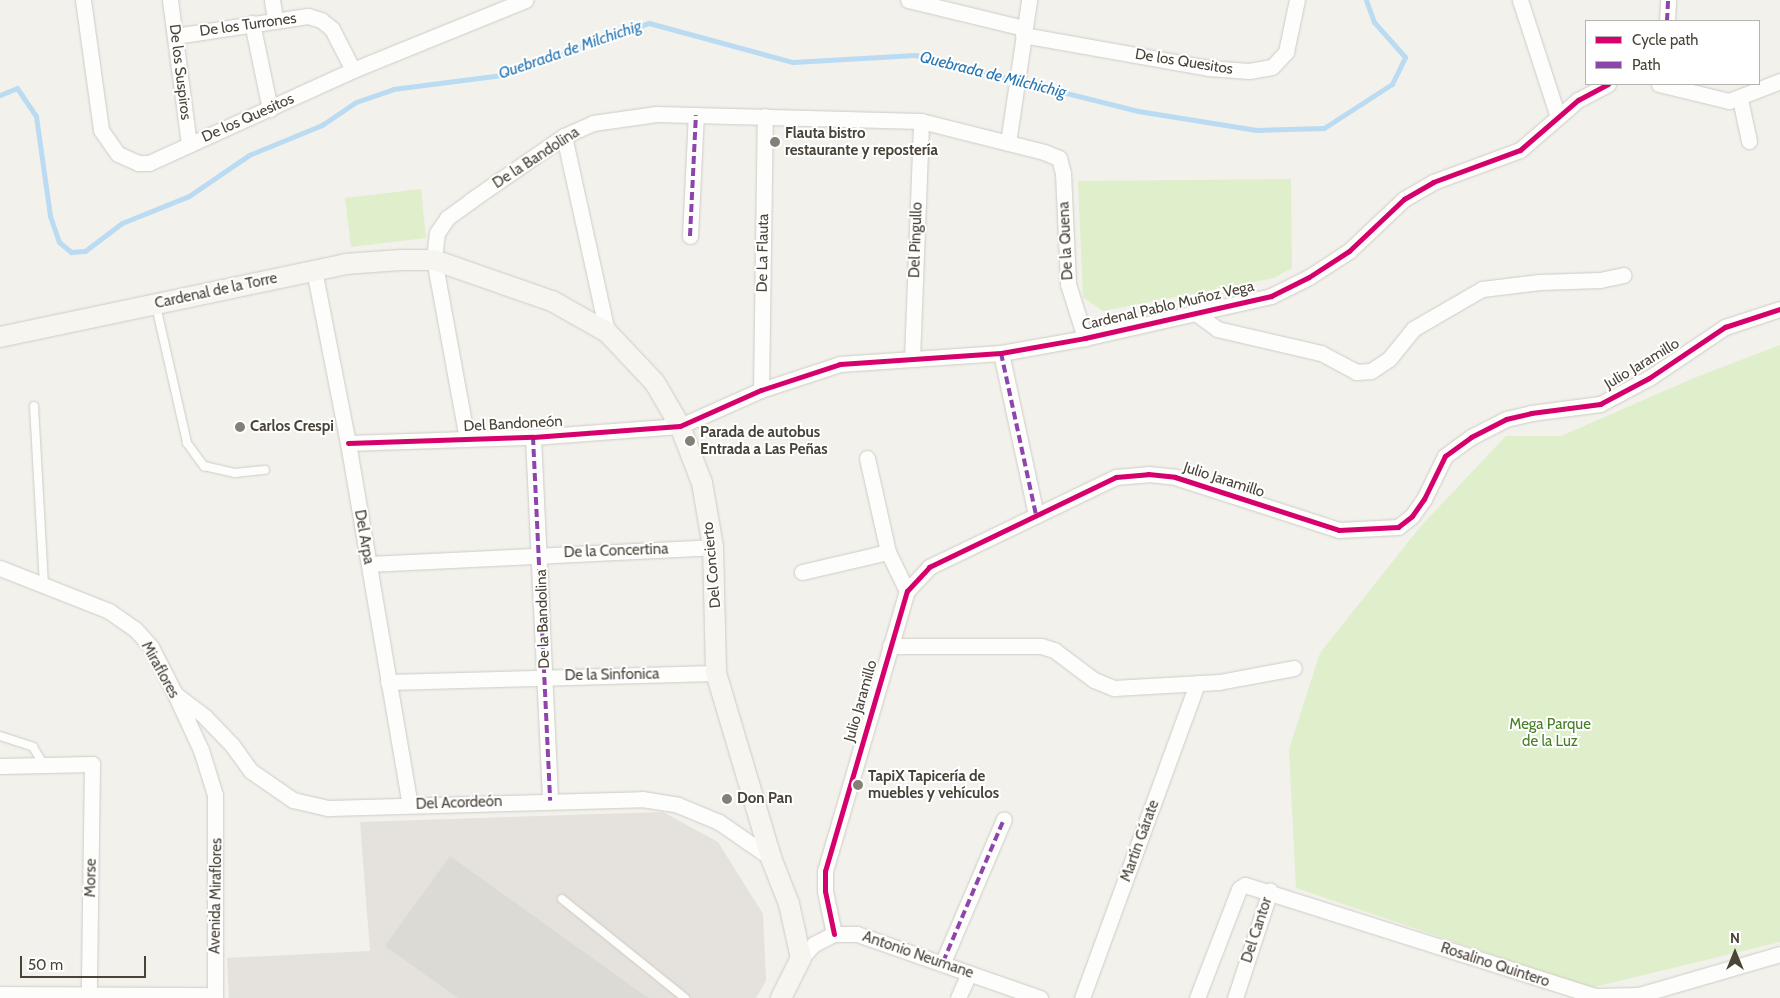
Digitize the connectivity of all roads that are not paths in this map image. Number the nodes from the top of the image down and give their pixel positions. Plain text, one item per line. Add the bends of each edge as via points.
1 (83, 0) edge
2 (170, 0) edge
3 (272, 0) edge
4 (525, 0) edge
5 (908, 0) edge
6 (1029, 0) edge
7 (1297, 0) edge
8 (1520, 0) edge
9 (1668, 0) edge
10 (275, 19) junction
11 (1668, 20) edge
12 (252, 23) junction
13 (1023, 31) junction
14 (175, 36) junction
15 (353, 70) junction
16 (1780, 81) edge
17 (1606, 85) edge
18 (1668, 85) edge
19 (1740, 99) junction
20 (270, 109) junction
21 (696, 115) junction
22 (765, 116) junction
23 (1558, 117) junction
24 (920, 121) junction
25 (564, 136) junction
26 (1749, 141) dead end
27 (1008, 143) junction
28 (189, 145) junction
29 (1044, 152) joint
30 (690, 236) dead end
31 (434, 260) junction
32 (314, 270) junction
33 (1622, 275) dead end
34 (155, 304) junction
35 (1780, 309) edge
36 (1194, 312) junction
37 (607, 332) junction
38 (0, 337) edge
39 (1085, 338) junction
40 (1001, 353) junction
41 (912, 359) junction
42 (761, 390) junction
43 (34, 406) dead end
44 (680, 426) junction
45 (533, 437) junction
46 (467, 439) junction
47 (348, 443) junction
48 (867, 458) dead end
49 (265, 470) dead end
50 (1036, 516) junction
51 (713, 547) junction
52 (888, 552) junction
53 (541, 554) junction
54 (369, 564) junction
55 (0, 568) edge
56 (802, 572) dead end
57 (44, 584) junction
58 (907, 591) junction
59 (890, 646) junction
60 (1294, 668) dead end
61 (716, 673) junction
62 (544, 676) junction
63 (388, 682) junction
64 (1198, 683) junction
65 (175, 694) junction
66 (0, 736) edge
67 (44, 765) junction
68 (0, 766) edge
69 (215, 795) joint
70 (550, 801) junction
71 (410, 805) junction
72 (1004, 819) dead end
73 (771, 858) junction
74 (1270, 891) junction
75 (562, 899) dead end
76 (834, 934) junction
77 (1780, 954) edge
78 (801, 958) junction
79 (943, 962) junction
80 (969, 973) junction
81 (89, 992) junction
82 (0, 994) edge
83 (215, 997) edge
84 (685, 998) edge
85 (781, 998) edge
86 (958, 998) edge
87 (1040, 998) edge
88 (1082, 998) edge
89 (1197, 998) edge
90 (1235, 998) edge

1 - 28 street, De los Quesitos via 102,130 118,154 138,163 149,163
2 - 14 street, De los Suspiros
3 - 10 street
4 - 15 street, De los Quesitos
5 - 13 street, De los Quesitos
6 - 13 street
7 - 13 street, De los Quesitos via 1286,52 1272,67 1249,71 1208,68
8 - 23 street
9 - 11 street
10 - 12 street, De los Turrones
10 - 15 street, De los Turrones via 308,16 321,20 332,29
12 - 14 street, De los Turrones
12 - 20 street
13 - 27 street
14 - 28 street, De los Suspiros
15 - 20 street, De los Quesitos
16 - 19 street
17 - 23 street, Cardenal Pablo Muñoz Vega via 1578,100
18 - 19 street via 1730,101
19 - 26 street
20 - 28 street, De los Quesitos
21 - 22 street, De la Bandolina
21 - 25 street, De la Bandolina via 656,114 592,122
21 - 30 street
22 - 24 street, De la Bandolina
22 - 42 street, De La Flauta
23 - 36 street, Cardenal Pablo Muñoz Vega via 1520,150 1433,182 1404,199 1349,251 1309,277 1271,296
24 - 27 street, De la Bandolina
24 - 41 street, Del Pingullo
25 - 31 street, De la Bandolina via 447,218 437,233
25 - 37 street
27 - 29 street, De la Bandolina
29 - 39 street, De la Quena via 1059,158 1063,173 1068,284
31 - 32 street, Cardenal de la Torre via 345,264
31 - 37 street, Del Concierto via 552,301
31 - 46 street, De la Bandolina
32 - 34 street, Cardenal de la Torre
32 - 47 street, Del Arpa
33 - 36 street via 1600,280 1540,282 1482,289 1413,329 1389,359 1371,371 1356,372 1322,353 1217,329
34 - 38 street, Cardenal de la Torre
34 - 49 lane via 187,443 204,466 235,473
35 - 50 street, Julio Jaramillo via 1725,327 1649,378 1600,404 1531,413 1506,420 1471,437 1445,456 1424,499 1398,528 1339,530 1175,477 1148,474 1116,477
36 - 39 street, Cardenal Pablo Muñoz Vega
37 - 44 street, Del Concierto via 655,383
39 - 40 street, Cardenal Pablo Muñoz Vega
40 - 41 street, Cardenal Pablo Muñoz Vega
40 - 50 street
41 - 42 street, Cardenal Pablo Muñoz Vega via 840,364
42 - 44 street, Cardenal Pablo Muñoz Vega
43 - 57 lane
44 - 45 street, Del Bandoneón
44 - 51 street, Del Concierto via 702,483
45 - 46 street, Del Bandoneón
45 - 53 street, De la Bandolina
46 - 47 street, Del Bandoneón
47 - 54 street, Del Arpa
48 - 52 street
50 - 58 street, Julio Jaramillo via 929,567
51 - 53 street, De la Concertina
51 - 61 street, Del Concierto
52 - 56 street
52 - 58 street
53 - 54 street, De la Concertina
53 - 62 street, De la Bandolina
54 - 63 street, Del Arpa
55 - 57 street, Miraflores
57 - 65 street, Miraflores via 109,611 135,629 151,647
58 - 59 street, Julio Jaramillo
59 - 64 street via 1041,646 1054,650 1094,680 1114,688
59 - 76 street, Julio Jaramillo via 825,871 825,890
60 - 64 street
61 - 62 street, De la Sinfonica
61 - 73 street, Del Concierto
62 - 63 street, De la Sinfonica
62 - 70 street, De la Bandolina
63 - 71 street, Del Arpa
64 - 88 street, Martín Gárate
65 - 69 street, Miraflores via 201,750
65 - 71 street, Del Acordeón via 212,724 251,771 293,800 329,808
66 - 67 lane via 33,747
67 - 68 street
67 - 81 street, Morse via 92,764
69 - 83 street, Avenida Miraflores
70 - 71 street, Del Acordeón
70 - 73 street, Del Acordeón via 642,799 678,805 726,826
72 - 79 street
73 - 78 street, Del Concierto via 790,904
74 - 77 street, Rosalino Quintero via 1595,996 1639,995
74 - 89 street, Del Cantor via 1250,885 1239,889
74 - 90 street, Del Cantor
75 - 84 lane
76 - 78 street via 814,944
76 - 79 street, Antonio Neumane via 857,934
78 - 85 street
79 - 80 street, Antonio Neumane
80 - 86 street
80 - 87 street, Antonio Neumane
81 - 82 street
81 - 83 street

